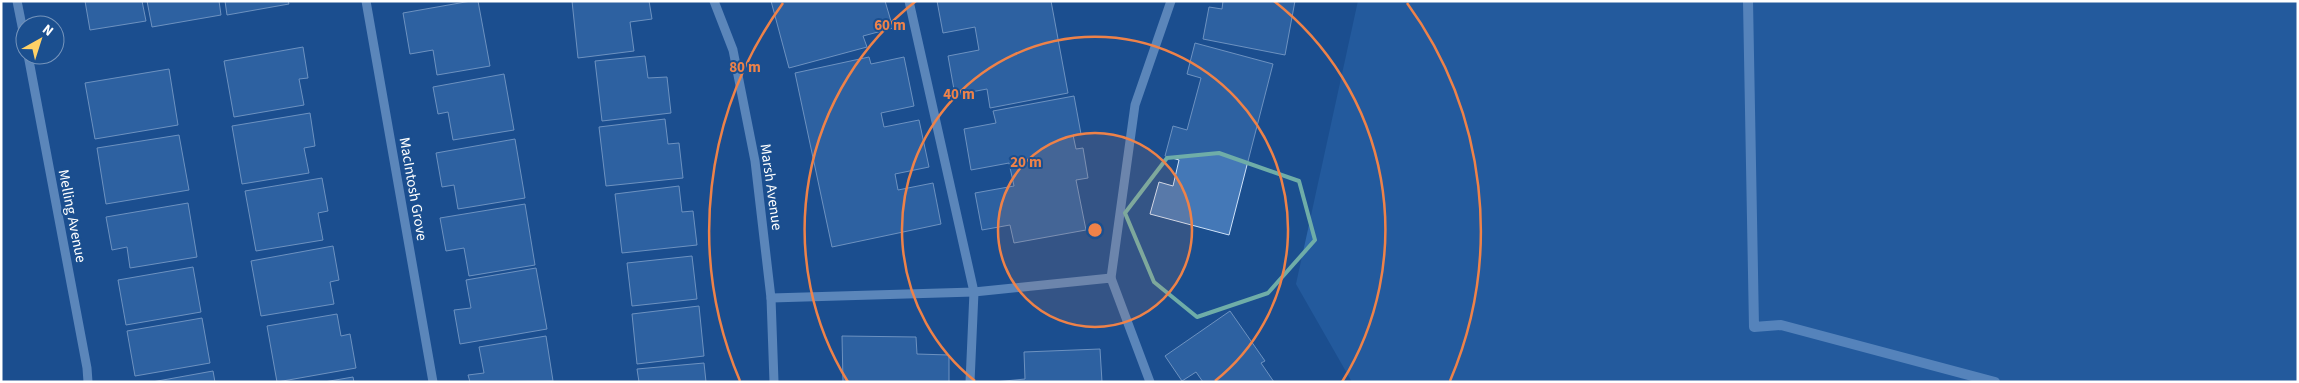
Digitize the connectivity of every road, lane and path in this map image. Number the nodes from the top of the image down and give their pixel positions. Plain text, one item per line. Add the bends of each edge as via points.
1 (17, 1) edge
2 (366, 1) edge
3 (714, 1) edge
4 (909, 1) edge
5 (1171, 1) edge
6 (20, 15) edge
7 (30, 65) edge
8 (1111, 278) junction
9 (974, 292) junction
10 (771, 298) junction
11 (88, 382) edge
12 (433, 382) edge
13 (774, 382) edge
14 (970, 382) edge
15 (1150, 382) edge

1 - 6 street
2 - 12 street, MacIntosh Grove
3 - 10 street, Marsh Avenue via 733,50 755,161
4 - 9 street
5 - 8 street via 1135,105
7 - 11 street, Melling Avenue via 88,368
8 - 9 street
8 - 15 street
9 - 10 street
9 - 14 street
10 - 13 street, Marsh Avenue

